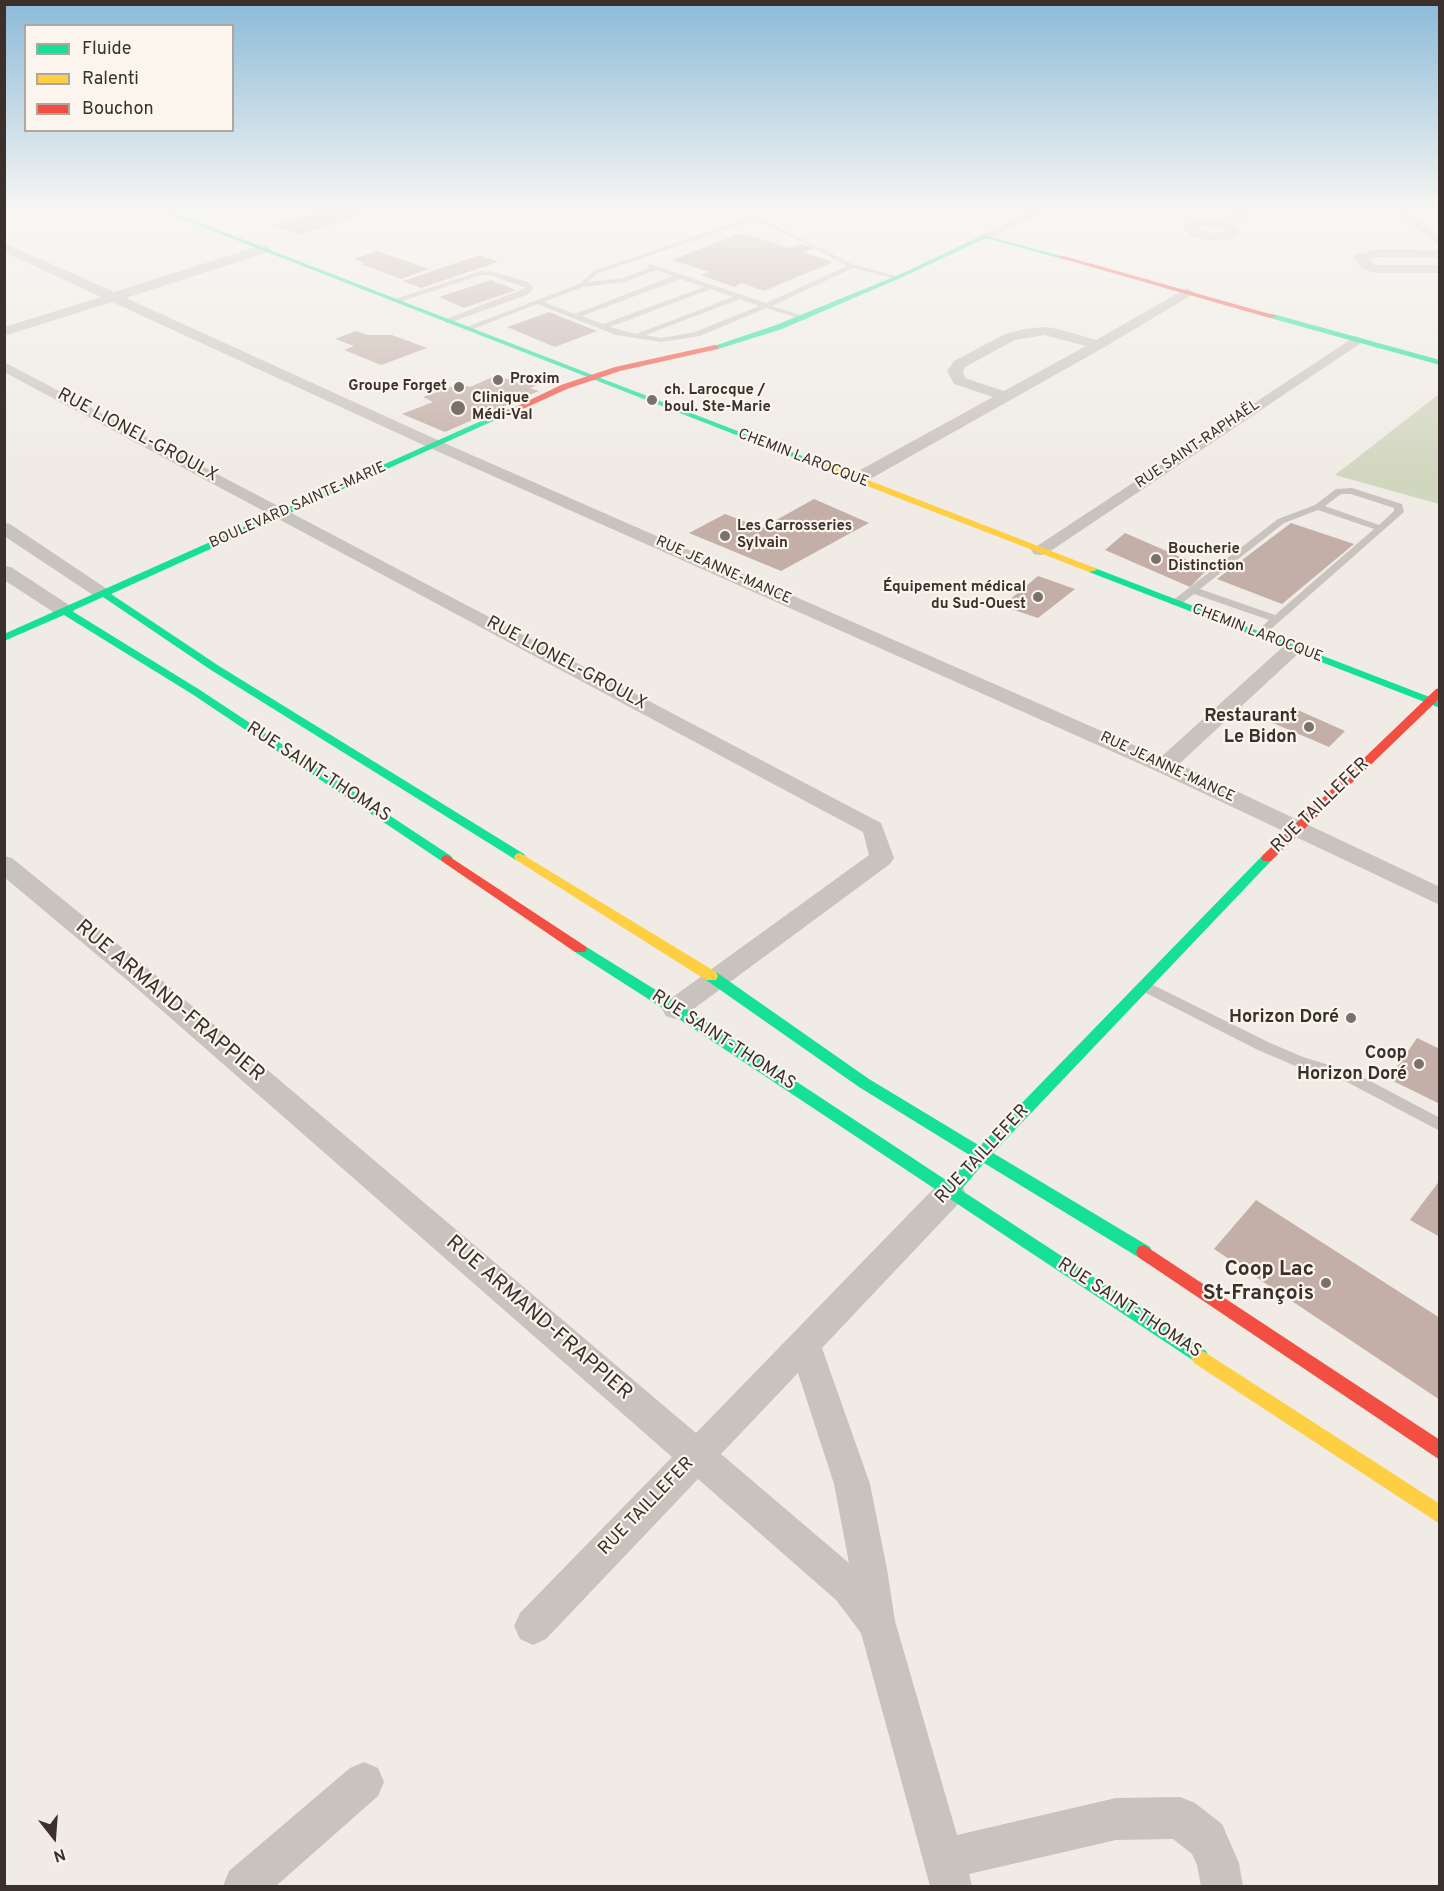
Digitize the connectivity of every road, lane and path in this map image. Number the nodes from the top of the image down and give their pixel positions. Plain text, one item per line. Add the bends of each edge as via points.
1 (104, 300) edge
2 (121, 300) edge
3 (396, 300) edge
4 (505, 300) edge
5 (543, 300) edge
6 (616, 300) edge
7 (674, 300) edge
8 (730, 300) edge
9 (749, 300) edge
10 (778, 300) edge
11 (842, 300) edge
12 (1173, 300) edge
13 (1216, 300) edge
14 (538, 302) junction
15 (766, 306) junction
16 (575, 316) junction
17 (801, 318) junction
18 (449, 321) junction
19 (602, 327) junction
20 (780, 327) junction
21 (468, 328) junction
22 (4, 332) edge
23 (634, 337) junction
24 (1356, 340) junction
25 (1098, 345) junction
26 (1440, 363) edge
27 (4, 366) edge
28 (657, 367) junction
29 (593, 377) junction
30 (1005, 396) junction
31 (646, 397) junction
32 (436, 445) junction
33 (857, 479) junction
34 (1318, 507) junction
35 (282, 514) junction
36 (4, 528) edge
37 (1380, 528) junction
38 (1040, 550) junction
39 (4, 571) edge
40 (1193, 590) junction
41 (103, 593) junction
42 (1176, 603) junction
43 (65, 611) junction
44 (1276, 619) junction
45 (1258, 635) junction
46 (4, 638) edge
47 (1293, 648) junction
48 (1436, 699) edge
49 (1164, 766) junction
50 (1296, 828) junction
51 (4, 864) edge
52 (1440, 897) edge
53 (717, 980) junction
54 (1145, 986) junction
55 (675, 1009) junction
56 (1440, 1125) edge
57 (981, 1155) junction
58 (950, 1192) junction
59 (804, 1343) junction
60 (1440, 1451) edge
61 (697, 1455) junction
62 (1440, 1515) edge
63 (877, 1624) junction
64 (533, 1626) dead end
65 (364, 1782) dead end
66 (947, 1873) edge
67 (244, 1887) edge
68 (1222, 1887) edge

1 - 22 street
2 - 32 street, RUE JEANNE-MANCE
3 - 18 street, CHEMIN LAROCQUE
4 - 18 lane
5 - 14 lane
6 - 16 lane
7 - 19 lane
8 - 23 lane
9 - 15 lane
10 - 15 lane
11 - 17 street, BOULEVARD SAINTE-MARIE
12 - 25 street
13 - 24 street
14 - 16 lane
14 - 21 lane
15 - 17 lane
15 - 23 lane via 697,334 653,340
16 - 19 lane
17 - 20 street, BOULEVARD SAINTE-MARIE
18 - 21 street, CHEMIN LAROCQUE
19 - 23 lane
20 - 28 street, BOULEVARD SAINTE-MARIE via 737,353
20 - 29 street, BOULEVARD SAINTE-MARIE
21 - 29 street, CHEMIN LAROCQUE
24 - 26 street
24 - 38 street, RUE SAINT-RAPHAËL
25 - 30 street
25 - 30 street via 1058,333 1025,333 959,364 955,371 959,381
27 - 35 street, RUE LIONEL-GROULX
28 - 29 street, BOULEVARD SAINTE-MARIE
28 - 31 street via 640,374 635,382
29 - 31 street, CHEMIN LAROCQUE
29 - 32 street, BOULEVARD SAINTE-MARIE
30 - 33 street
31 - 33 street, CHEMIN LAROCQUE
32 - 35 street, BOULEVARD SAINTE-MARIE
32 - 49 street, RUE JEANNE-MANCE
33 - 38 street, CHEMIN LAROCQUE
34 - 37 lane
34 - 37 lane via 1339,491 1352,491 1399,506 1399,512
34 - 40 lane via 1281,521
35 - 41 street, BOULEVARD SAINTE-MARIE
35 - 53 street, RUE LIONEL-GROULX via 873,828 882,858
36 - 41 street, RUE SAINT-THOMAS
37 - 44 lane
38 - 42 street, CHEMIN LAROCQUE
39 - 43 street, RUE SAINT-THOMAS
40 - 42 lane
40 - 44 lane
41 - 43 street, BOULEVARD SAINTE-MARIE
41 - 53 street, RUE SAINT-THOMAS via 215,668
42 - 45 street, CHEMIN LAROCQUE
43 - 46 street, BOULEVARD SAINTE-MARIE
43 - 55 street, RUE SAINT-THOMAS via 196,692 599,963
44 - 45 lane
45 - 47 street, CHEMIN LAROCQUE
47 - 48 street, CHEMIN LAROCQUE
47 - 49 street
48 - 50 street, RUE TAILLEFER
49 - 50 street, RUE JEANNE-MANCE
50 - 52 street, RUE JEANNE-MANCE
50 - 54 street, RUE TAILLEFER
51 - 61 street, RUE ARMAND-FRAPPIER
53 - 55 street, RUE LIONEL-GROULX
53 - 57 street, RUE SAINT-THOMAS via 864,1083
54 - 56 lane via 1263,1046 1350,1077
54 - 57 street, RUE TAILLEFER
55 - 58 street, RUE SAINT-THOMAS
57 - 58 street, RUE TAILLEFER
57 - 60 street, RUE SAINT-THOMAS via 1154,1258
58 - 59 street, RUE TAILLEFER
58 - 62 street, RUE SAINT-THOMAS
59 - 61 street, RUE TAILLEFER
59 - 63 street via 852,1484
61 - 63 street, RUE ARMAND-FRAPPIER via 849,1587
61 - 64 street, RUE TAILLEFER
63 - 66 street, RUE ARMAND-FRAPPIER
65 - 67 street
66 - 68 street, RUE ARMAND-FRAPPIER via 1116,1819 1180,1818 1207,1839 1218,1863

